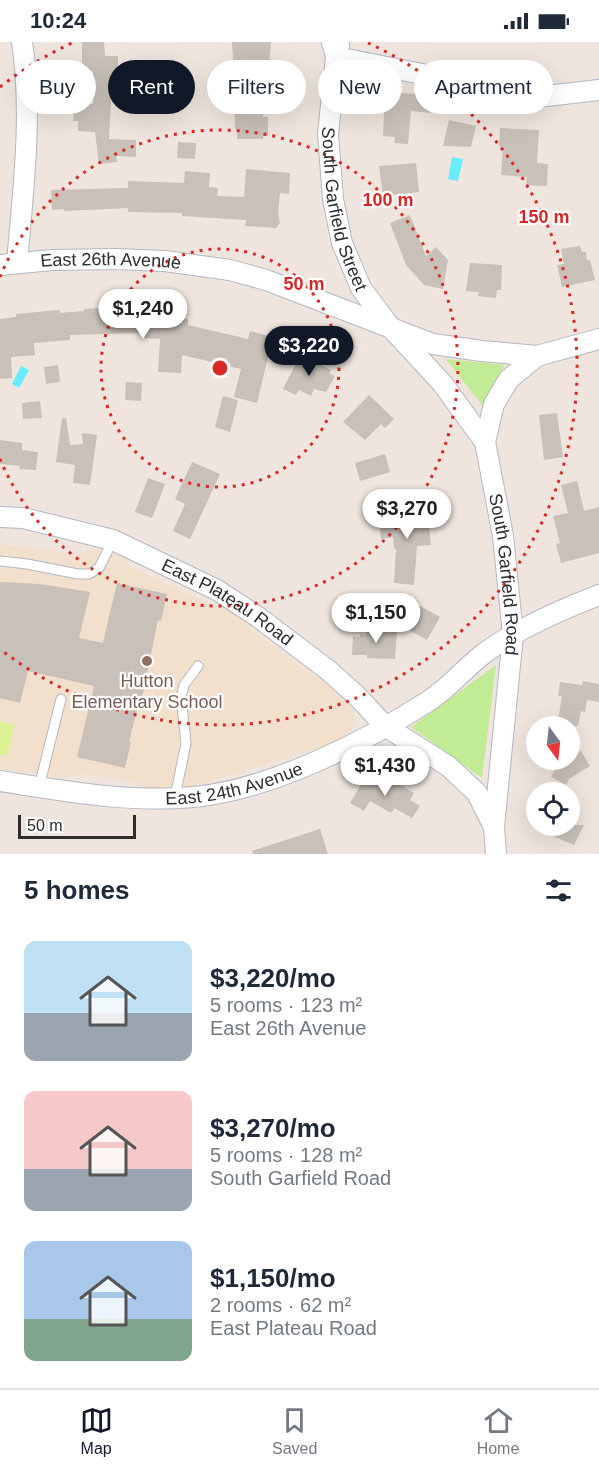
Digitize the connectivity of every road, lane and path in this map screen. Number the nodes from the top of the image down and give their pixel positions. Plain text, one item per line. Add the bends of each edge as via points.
1 (22, 42) edge
2 (336, 47) edge
3 (599, 90) edge
4 (8, 264) edge
5 (391, 328) junction
6 (599, 339) edge
7 (537, 356) junction
8 (485, 442) junction
9 (0, 517) edge
10 (113, 540) junction
11 (0, 561) edge
12 (599, 595) edge
13 (513, 635) junction
14 (198, 666) dead end
15 (61, 699) dead end
16 (385, 726) junction
17 (0, 781) edge
18 (39, 787) junction
19 (175, 798) junction
20 (494, 827) junction
21 (496, 854) edge

1 - 4 street via 27,86 26,146
2 - 3 street via 538,97
2 - 5 street, South Garfield Street via 328,134 333,199 342,243 361,288
4 - 5 street, East 26th Avenue via 165,261 230,270
5 - 7 street, East 26th Avenue via 434,344
5 - 8 street, South Garfield Road via 442,383
6 - 7 street
7 - 8 street via 509,379 494,405
8 - 13 street, South Garfield Road via 503,536
9 - 10 street, East Plateau Road via 23,518
10 - 11 lane via 99,568 89,574
10 - 16 street, East Plateau Road via 217,590 258,617 335,676
12 - 13 street, East 24th Avenue
13 - 16 street, East 24th Avenue via 482,655 429,702
13 - 20 street, South Garfield Road
14 - 19 lane via 190,674 181,697 186,743
15 - 18 lane
16 - 19 street, East 24th Avenue via 333,754 262,783
16 - 20 street, East Plateau Road via 448,766 477,794
17 - 18 street, East 24th Avenue
18 - 19 street, East 24th Avenue via 140,799
20 - 21 street, South Garfield Road

